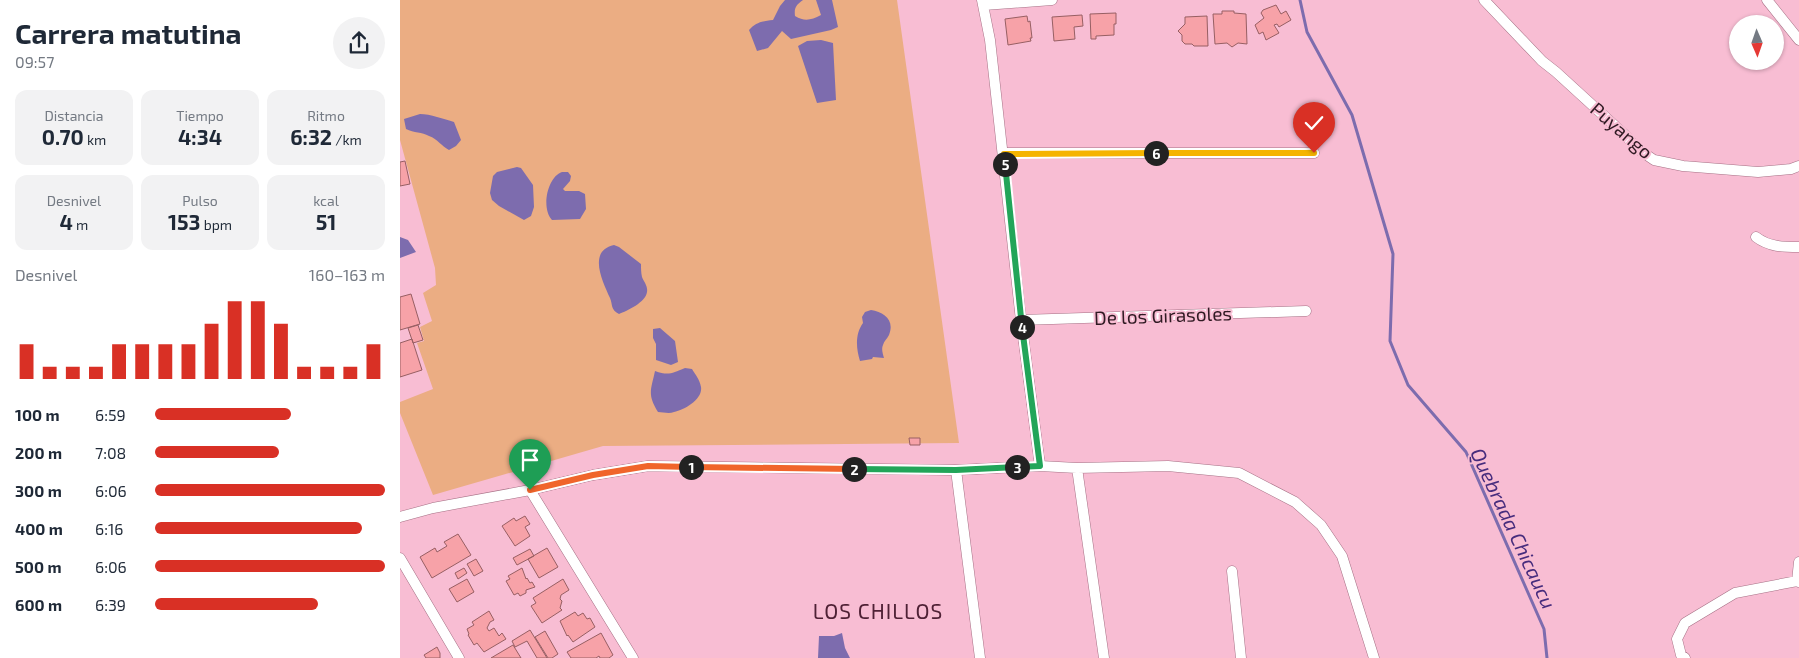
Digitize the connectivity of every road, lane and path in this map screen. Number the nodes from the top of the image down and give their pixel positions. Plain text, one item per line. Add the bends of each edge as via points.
1 (1052, 0) edge
2 (1484, 0) edge
3 (1767, 0) edge
4 (983, 3) edge
5 (1799, 40) edge
6 (1314, 153) dead end
7 (1004, 154) junction
8 (1799, 166) edge
9 (1756, 237) dead end
10 (1799, 247) edge
11 (1306, 311) dead end
12 (1021, 320) junction
13 (1040, 466) junction
14 (1077, 468) junction
15 (956, 470) junction
16 (530, 490) junction
17 (400, 518) edge
18 (400, 558) edge
19 (1799, 562) edge
20 (1232, 571) dead end
21 (1798, 581) edge
22 (459, 658) edge
23 (632, 658) edge
24 (980, 658) edge
25 (1104, 658) edge
26 (1241, 658) edge
27 (1374, 658) edge
28 (1685, 658) edge

1 - 4 street
2 - 8 street, Puyango via 1542,61 1654,160 1683,166 1758,172
3 - 5 street
4 - 7 street
6 - 7 street
7 - 12 street
9 - 10 street via 1776,246
11 - 12 street, De los Girasoles
12 - 13 street
13 - 14 street
13 - 15 street
14 - 25 street
14 - 27 street via 1168,466 1239,473 1296,502 1321,525 1342,556
15 - 16 street via 648,466
15 - 24 street
16 - 17 street via 433,508
16 - 23 street
18 - 22 street
19 - 21 street
20 - 26 street
21 - 28 street via 1735,593 1686,624 1677,639 1680,654

